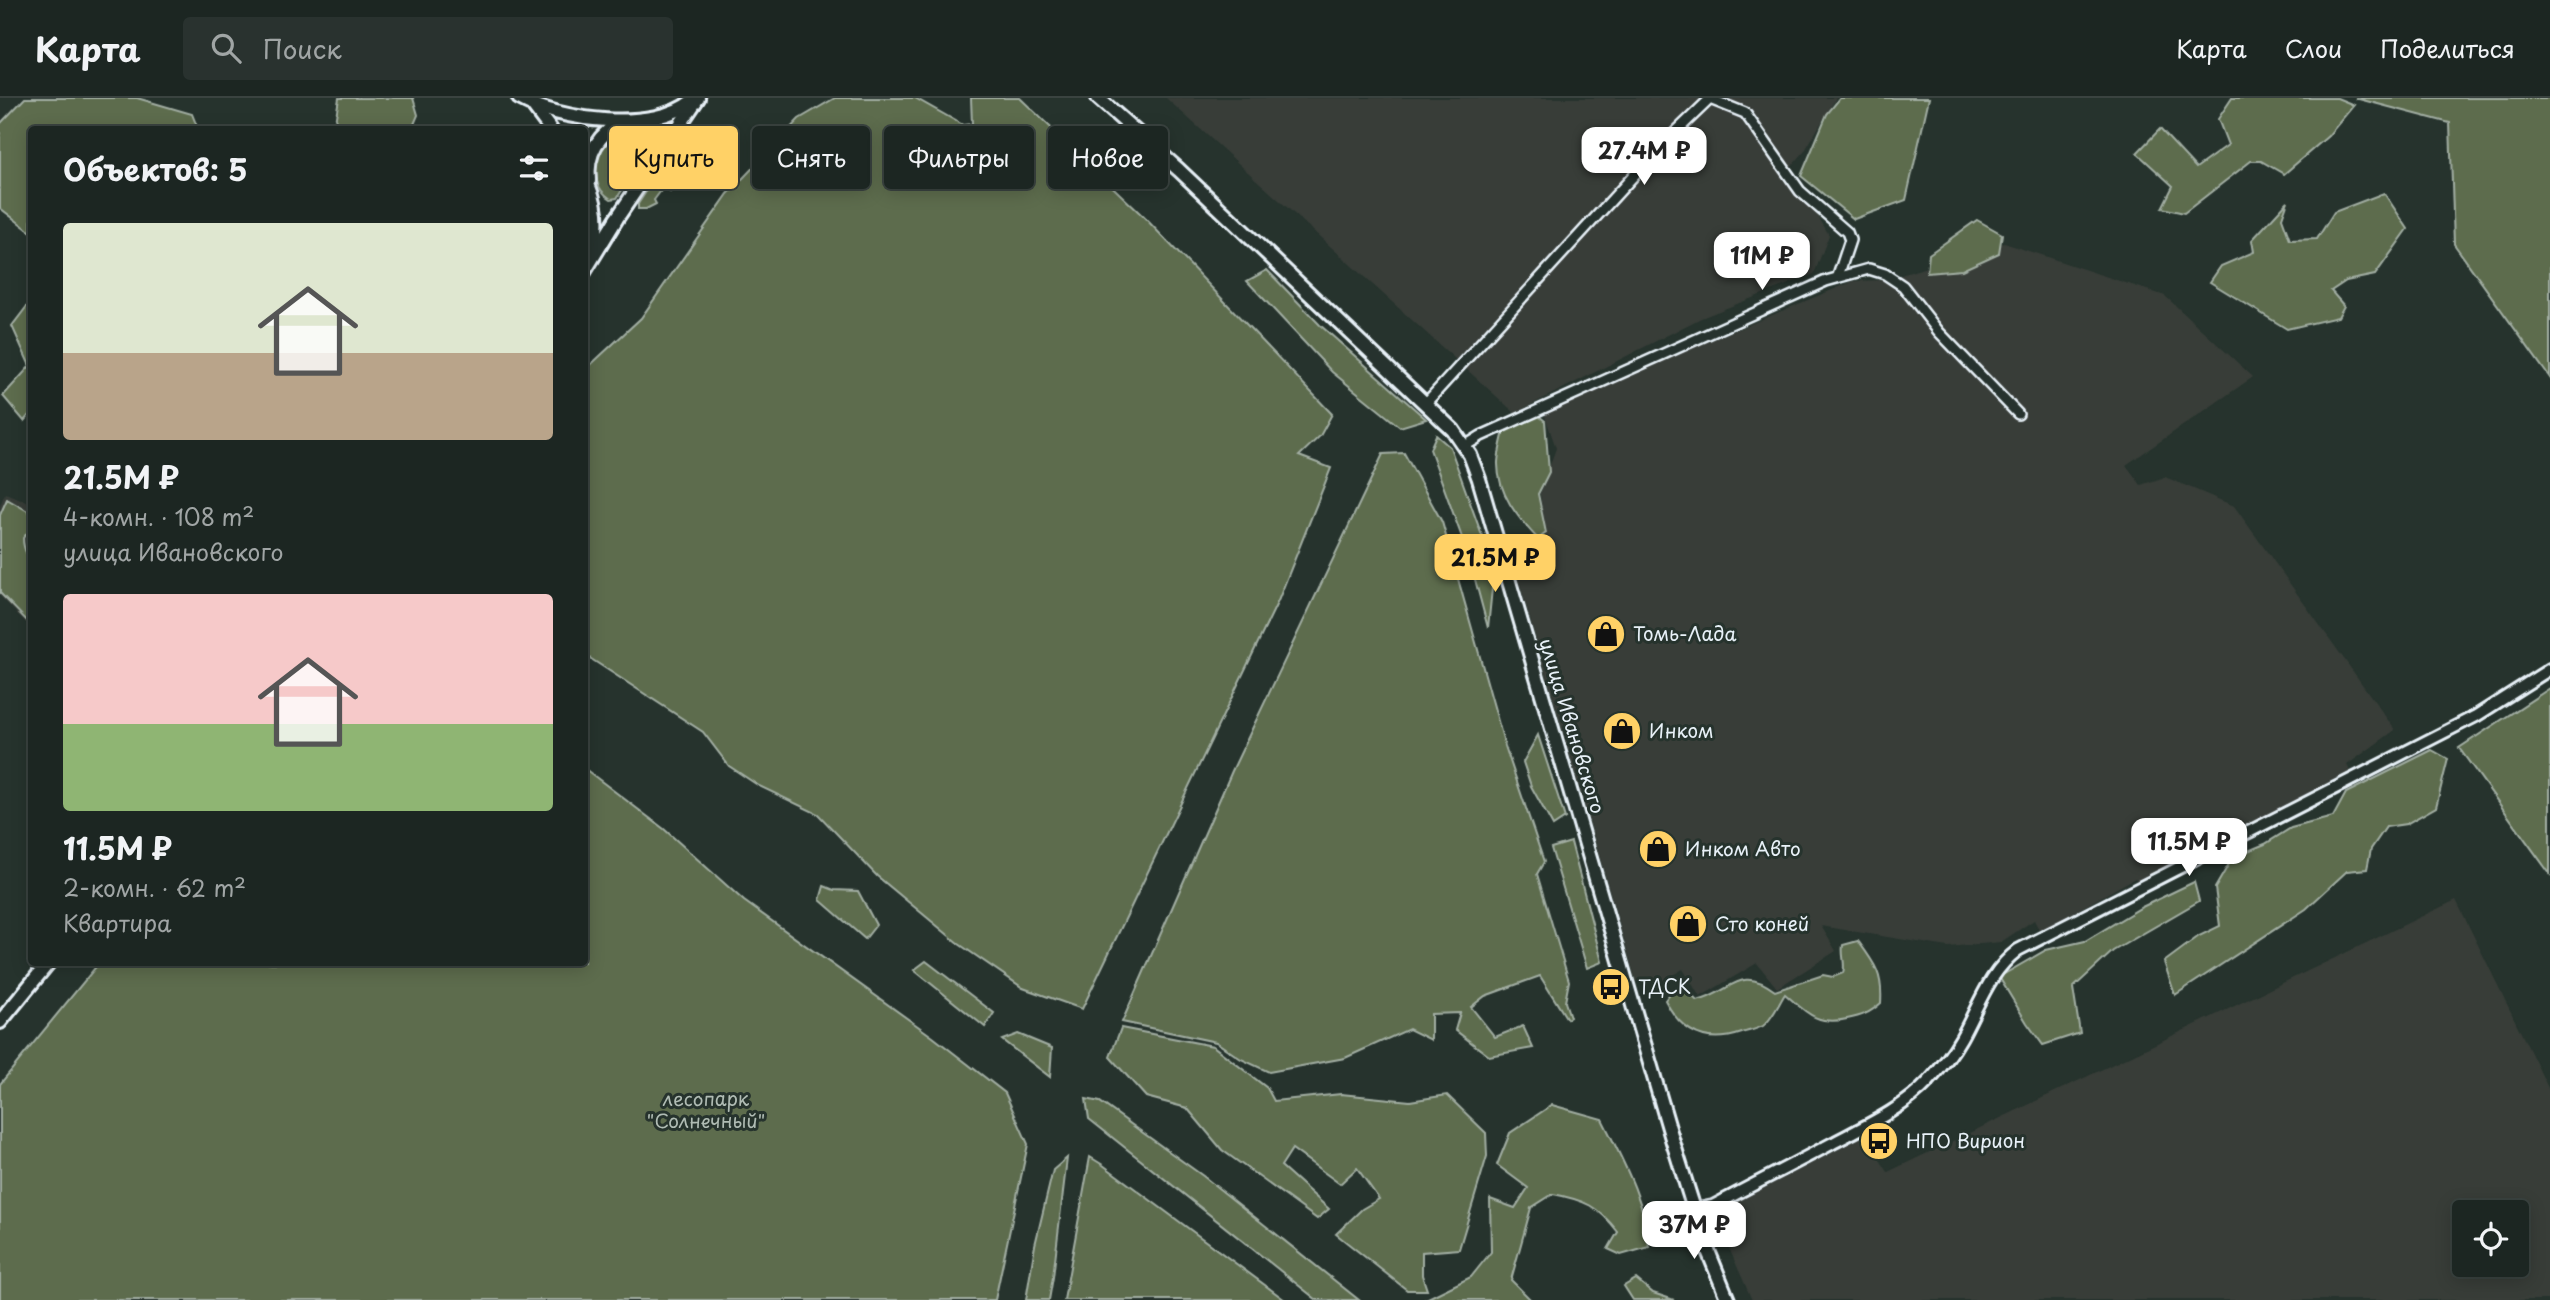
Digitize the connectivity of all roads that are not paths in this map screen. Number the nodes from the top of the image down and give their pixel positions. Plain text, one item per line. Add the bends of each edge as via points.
1 (519, 98) edge
2 (697, 98) edge
3 (1098, 98) edge
4 (533, 106) junction
5 (633, 120) junction
6 (548, 126) edge
7 (664, 126) edge
8 (678, 126) edge
9 (588, 170) edge
10 (588, 182) edge
11 (636, 189) edge
12 (596, 202) junction
13 (617, 218) junction
14 (592, 260) junction
15 (588, 266) edge
16 (1838, 276) junction
17 (1425, 404) junction
18 (2018, 414) dead end
19 (1465, 446) junction
20 (2550, 669) edge
21 (46, 966) edge
22 (0, 1023) edge
23 (1694, 1210) junction
24 (1728, 1300) edge

1 - 4 main road
2 - 5 main road via 666,116
2 - 8 main road
3 - 17 main road, улица Ивановского
4 - 5 main road via 575,116
4 - 6 main road
5 - 7 main road
5 - 9 main road via 615,125 595,145
10 - 12 main road
11 - 13 main road
12 - 13 main road
12 - 14 main road
13 - 14 main road
14 - 15 main road
16 - 17 street via 1850,240 1847,232 1800,191 1745,113 1710,99 1659,148
16 - 18 street via 1868,270 1903,286 1939,332
16 - 19 street
17 - 19 main road, улица Ивановского
19 - 23 main road, улица Ивановского via 1479,480
20 - 23 street via 2476,716 2018,950 1991,977 1943,1066 1907,1100 1713,1206
21 - 22 main road
23 - 24 main road, улица Ивановского

